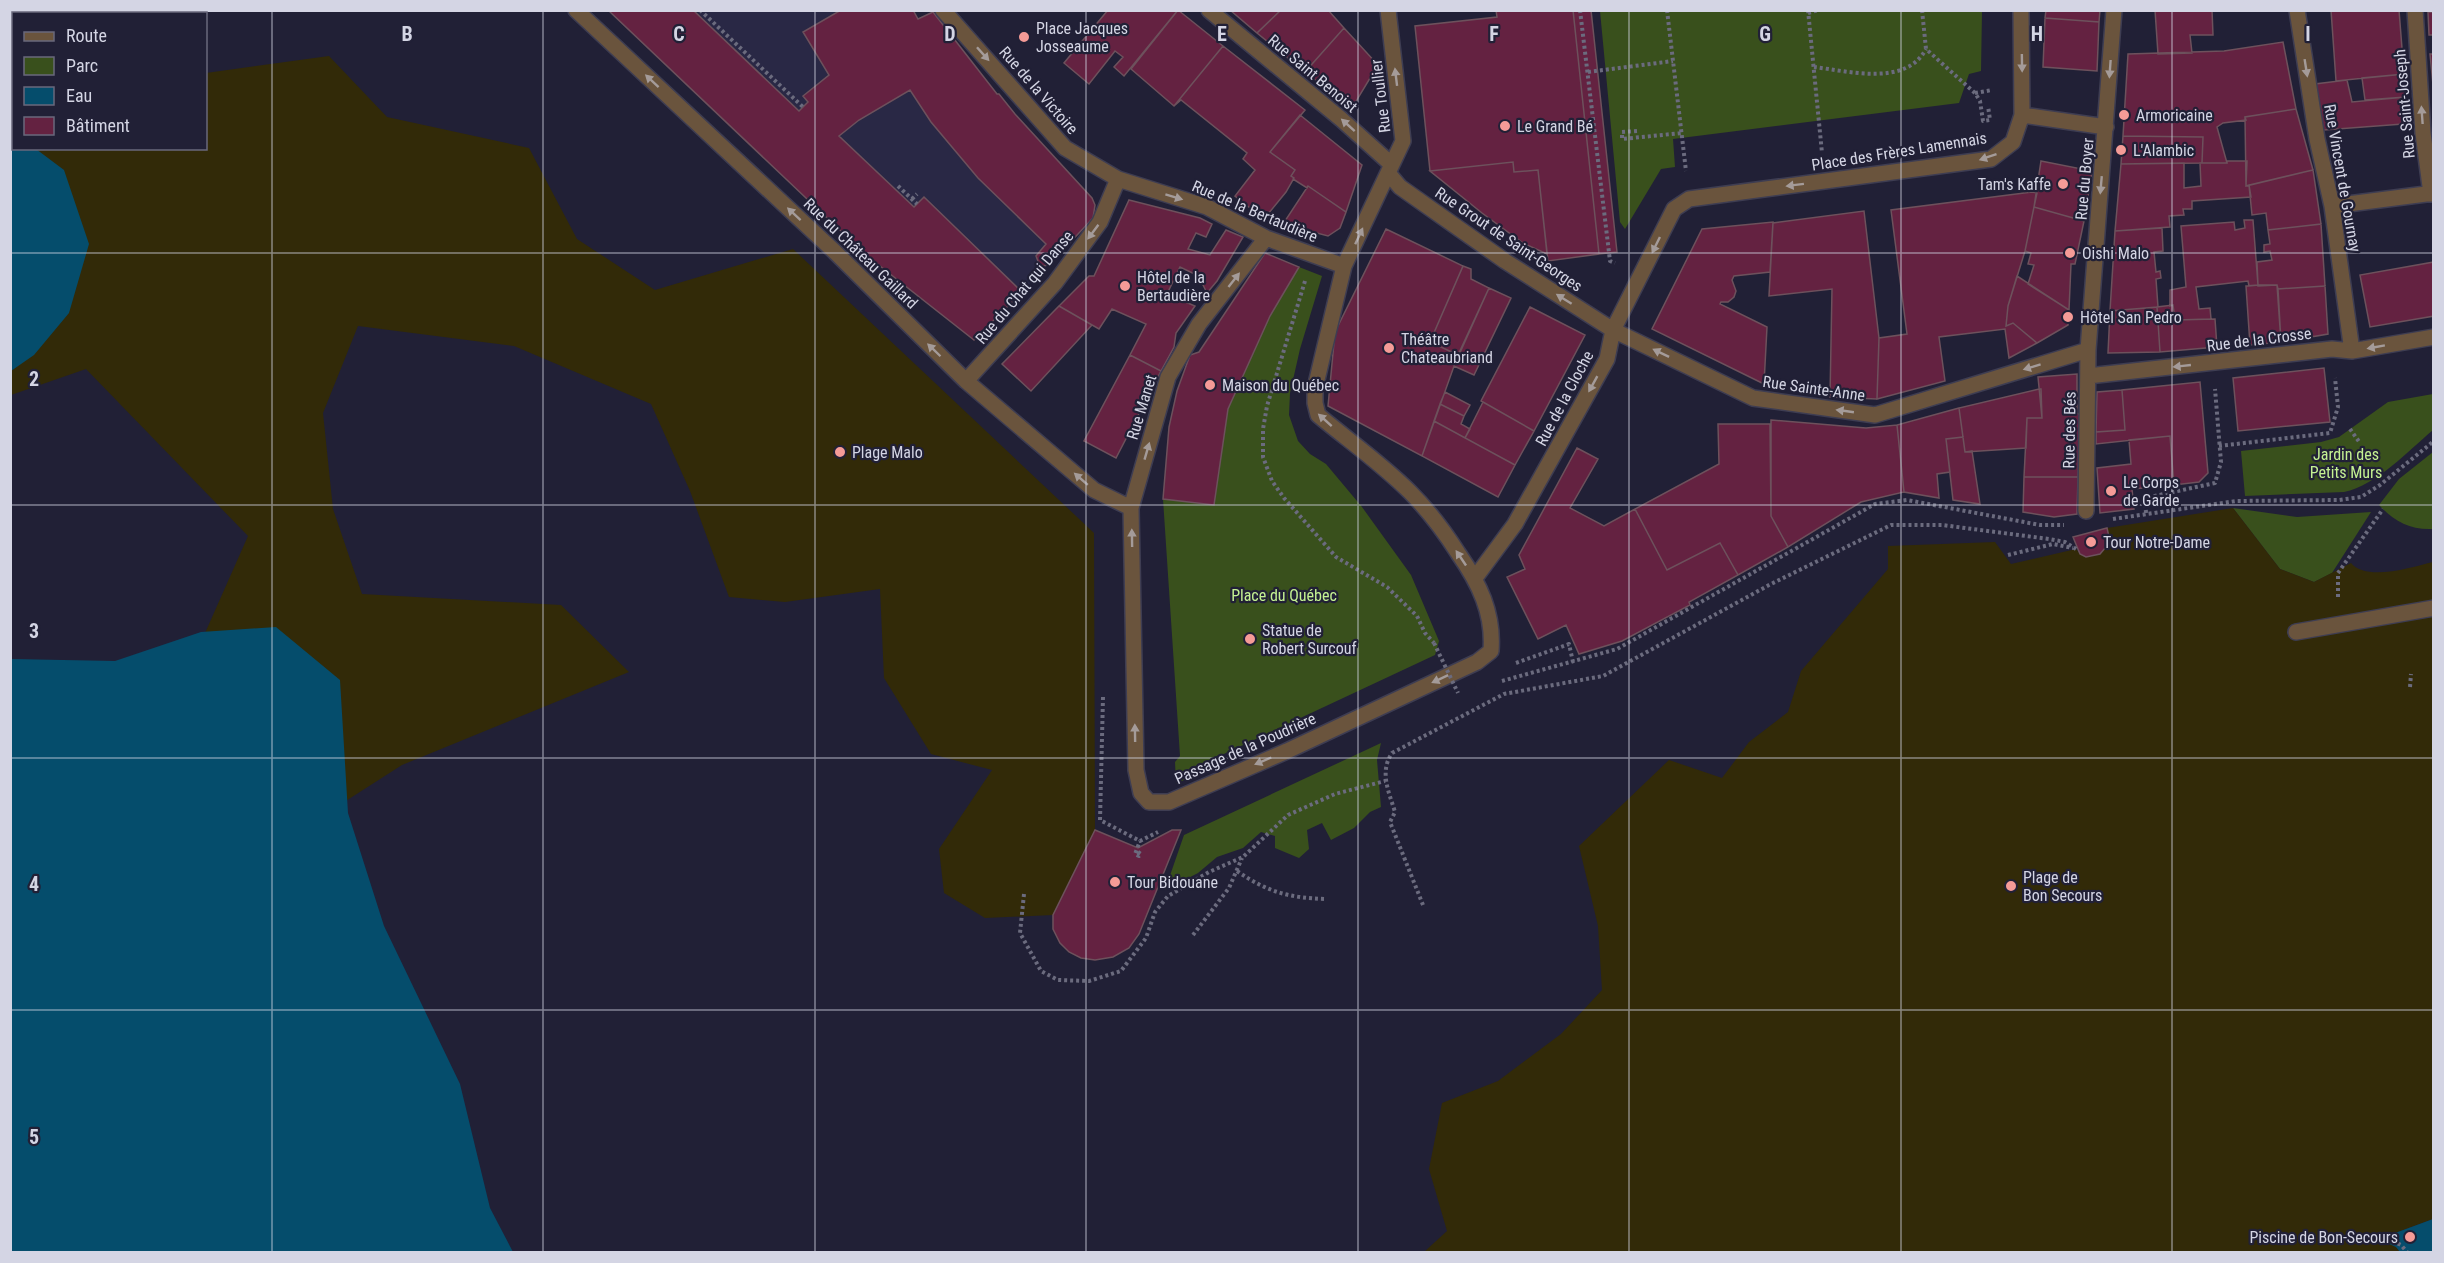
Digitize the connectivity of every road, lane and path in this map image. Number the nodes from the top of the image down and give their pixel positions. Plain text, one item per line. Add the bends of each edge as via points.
1 (576, 10) edge
2 (700, 10) edge
3 (944, 10) edge
4 (1209, 10) edge
5 (1388, 10) edge
6 (1580, 10) edge
7 (1667, 10) edge
8 (1819, 10) edge
9 (1922, 10) edge
10 (2021, 10) edge
11 (2114, 10) edge
12 (2297, 10) edge
13 (2415, 10) edge
14 (1808, 12) edge
15 (1926, 49) junction
16 (1673, 61) junction
17 (1814, 68) junction
18 (1588, 72) junction
19 (1992, 80) dead end
20 (1975, 93) junction
21 (1988, 106) dead end
22 (802, 107) dead end
23 (2022, 116) junction
24 (2106, 127) junction
25 (1637, 131) dead end
26 (1682, 133) junction
27 (1390, 169) junction
28 (1118, 179) junction
29 (1825, 181) junction
30 (898, 186) dead end
31 (2432, 193) edge
32 (917, 194) dead end
33 (912, 199) junction
34 (1689, 199) junction
35 (917, 204) dead end
36 (2332, 206) junction
37 (1266, 238) junction
38 (1314, 255) junction
39 (1344, 266) junction
40 (1641, 277) junction
41 (1613, 330) junction
42 (2433, 337) edge
43 (2332, 349) junction
44 (2088, 350) junction
45 (2352, 351) junction
46 (2214, 363) junction
47 (2088, 376) junction
48 (966, 381) junction
49 (2350, 429) dead end
50 (2360, 443) dead end
51 (2220, 446) junction
52 (1131, 508) junction
53 (2383, 509) dead end
54 (2086, 511) dead end
55 (2146, 513) dead end
56 (2008, 555) dead end
57 (1475, 578) junction
58 (2433, 608) edge
59 (2337, 625) junction
60 (2296, 633) dead end
61 (1491, 651) joint
62 (1525, 662) dead end
63 (1573, 662) dead end
64 (2411, 674) dead end
65 (2410, 687) dead end
66 (1503, 688) dead end
67 (1458, 693) dead end
68 (1504, 694) junction
69 (1385, 781) junction
70 (1140, 841) dead end
71 (1138, 852) dead end
72 (1243, 857) junction
73 (1237, 871) junction
74 (1024, 894) dead end
75 (1325, 900) dead end
76 (1423, 905) dead end
77 (1193, 935) dead end
78 (2387, 1238) dead end
79 (2407, 1252) edge

48 -> 1 street, Rue du Château Gaillard via 835,252
2 - 22 path
3 -> 28 street, Rue de la Victoire via 1065,148
27 -> 4 street, Rue Saint Benoist via 1341,119
27 -> 5 street, Rue Toullier via 1403,141
6 - 18 path
7 - 16 path
8 - 14 path
9 - 15 path
10 -> 23 street, Place des Frères Lamennais
11 -> 24 street, Rue du Boyer
12 -> 36 street, Rue Vincent de Gournay via 2316,139
31 -> 13 street, Rue Saint-Joseph via 2423,133
14 - 17 path
15 - 17 path via 1907,68 1888,73
15 - 20 path
16 - 18 path
16 - 26 path
17 - 29 path
18 - 40 path via 1610,261
19 - 20 path via 1993,90
20 - 21 path via 1983,121 1990,120
23 - 24 street
23 -> 29 street, Place des Frères Lamennais via 2013,142 1991,159
24 -> 44 street, Rue du Boyer
25 - 26 path via 1622,132 1622,139
26 - 34 path
39 -> 27 street, Rue Toullier
41 -> 27 street, Rue Grout de Saint-Georges via 1400,187
28 -> 37 street, Rue de la Bertaudière via 1207,207
28 -> 48 street, Rue du Chat qui Danse via 1100,222 1055,283
29 -> 34 street, Place des Frères Lamennais
30 - 33 path
31 - 36 street
32 - 33 path
33 - 35 path
34 -> 40 street, Rue de la Cloche via 1674,209
36 - 45 street, Rue Vincent de Gournay
37 - 38 street, Rue de la Bertaudière
52 -> 37 street, Rue Manet via 1168,377 1199,324
38 - 39 street, Rue de la Bertaudière
38 - 67 path, bridge via 1267,406 1263,457 1284,498 1336,557 1387,587 1418,616
57 -> 39 street, Rue Toullier via 1438,523 1409,491 1318,415 1315,388
40 - 41 street, Rue de la Cloche
44 -> 41 street, Rue Sainte-Anne via 1875,415 1753,398
41 -> 57 street, Rue de la Cloche via 1607,359 1515,524
42 -> 45 street, Rue de la Crosse
43 - 45 street, Rue de la Crosse
43 - 46 street, Rue de la Crosse
43 - 51 path via 2338,407 2330,433
44 - 47 street, Rue des Bés
46 -> 47 street, Rue de la Crosse
46 - 51 path
47 - 54 street, Rue des Bés
52 -> 48 street, Rue du Château Gaillard via 1094,490
49 - 50 path
51 - 55 path via 2221,462 2215,483 2145,498
61 -> 52 street, Passage de la Poudrière via 1477,662 1287,751 1168,802 1149,802 1141,793 1136,770
53 - 59 path via 2338,573
56 - 68 path via 2052,544 2076,549 2065,542 1942,525 1891,525 1771,584 1603,676
57 - 61 street, Rue Toullier via 1489,617
58 - 59 street
59 - 60 street
62 - 63 path via 1569,644
64 - 65 path
66 - 68 path
68 - 69 path via 1392,753 1386,763
69 - 72 path via 1335,794 1288,815
69 - 76 path via 1395,812 1390,822
70 - 71 path via 1135,854 1142,854
72 - 73 path
72 - 74 path via 1168,896 1155,912 1146,938 1121,971 1089,981 1058,980 1041,970 1020,933
73 - 75 path via 1258,885 1294,898
73 - 77 path via 1229,888
78 - 79 path

